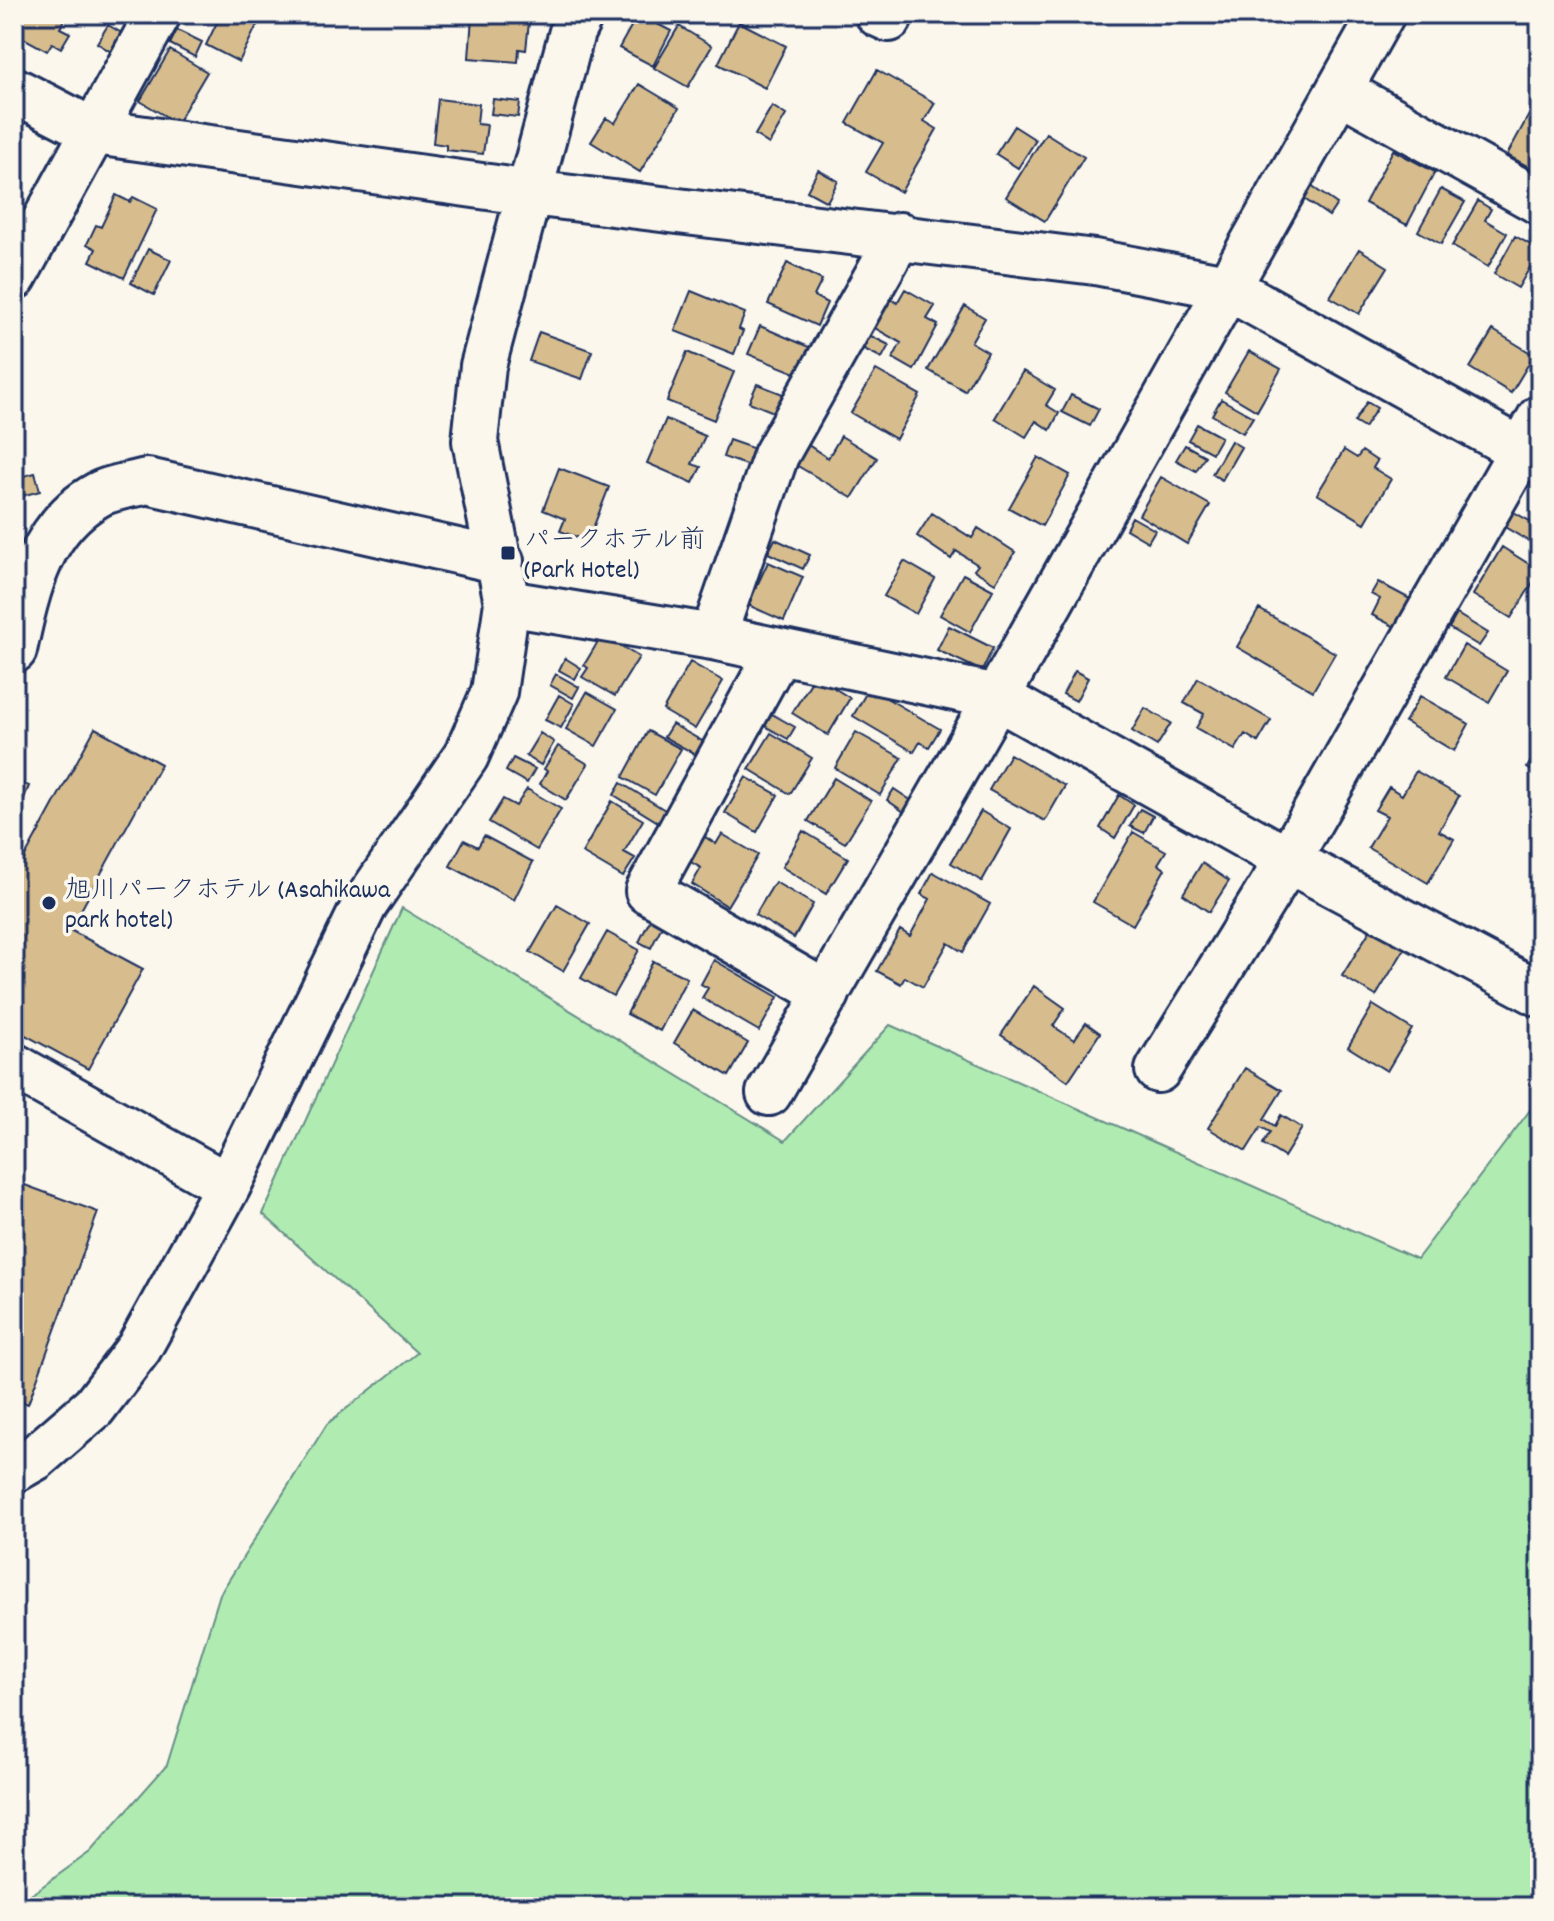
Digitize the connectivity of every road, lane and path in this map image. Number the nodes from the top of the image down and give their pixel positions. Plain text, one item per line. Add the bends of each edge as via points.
1 (158, 14) edge
2 (581, 14) edge
3 (1382, 14) edge
4 (14, 90) edge
5 (1339, 90) junction
6 (95, 132) junction
7 (531, 193) junction
8 (1540, 202) edge
9 (900, 235) junction
10 (14, 277) edge
11 (1227, 287) junction
12 (1534, 443) edge
13 (504, 582) junction
14 (713, 637) junction
15 (14, 650) edge
16 (779, 651) junction
17 (997, 697) junction
18 (1288, 860) junction
19 (827, 994) junction
20 (1540, 994) edge
21 (14, 1066) edge
22 (1158, 1070) dead end
23 (769, 1093) dead end
24 (228, 1186) junction
25 (14, 1470) edge

1 - 6 street
2 - 7 street
3 - 5 street
4 - 6 street
5 - 8 street
5 - 11 street
6 - 7 street
6 - 10 street
7 - 9 street
7 - 13 street via 483,366 475,441
9 - 11 street
9 - 14 street via 776,455
11 - 12 street
11 - 17 street
12 - 18 street
13 - 14 street
13 - 15 street via 147,481 100,494 56,528 28,582
13 - 24 street via 494,692 466,756 365,904
14 - 16 street
16 - 17 street
16 - 19 street via 648,891
17 - 18 street
17 - 19 street
18 - 20 street
18 - 22 street
19 - 23 street
21 - 24 street
24 - 25 street via 139,1348 94,1407

